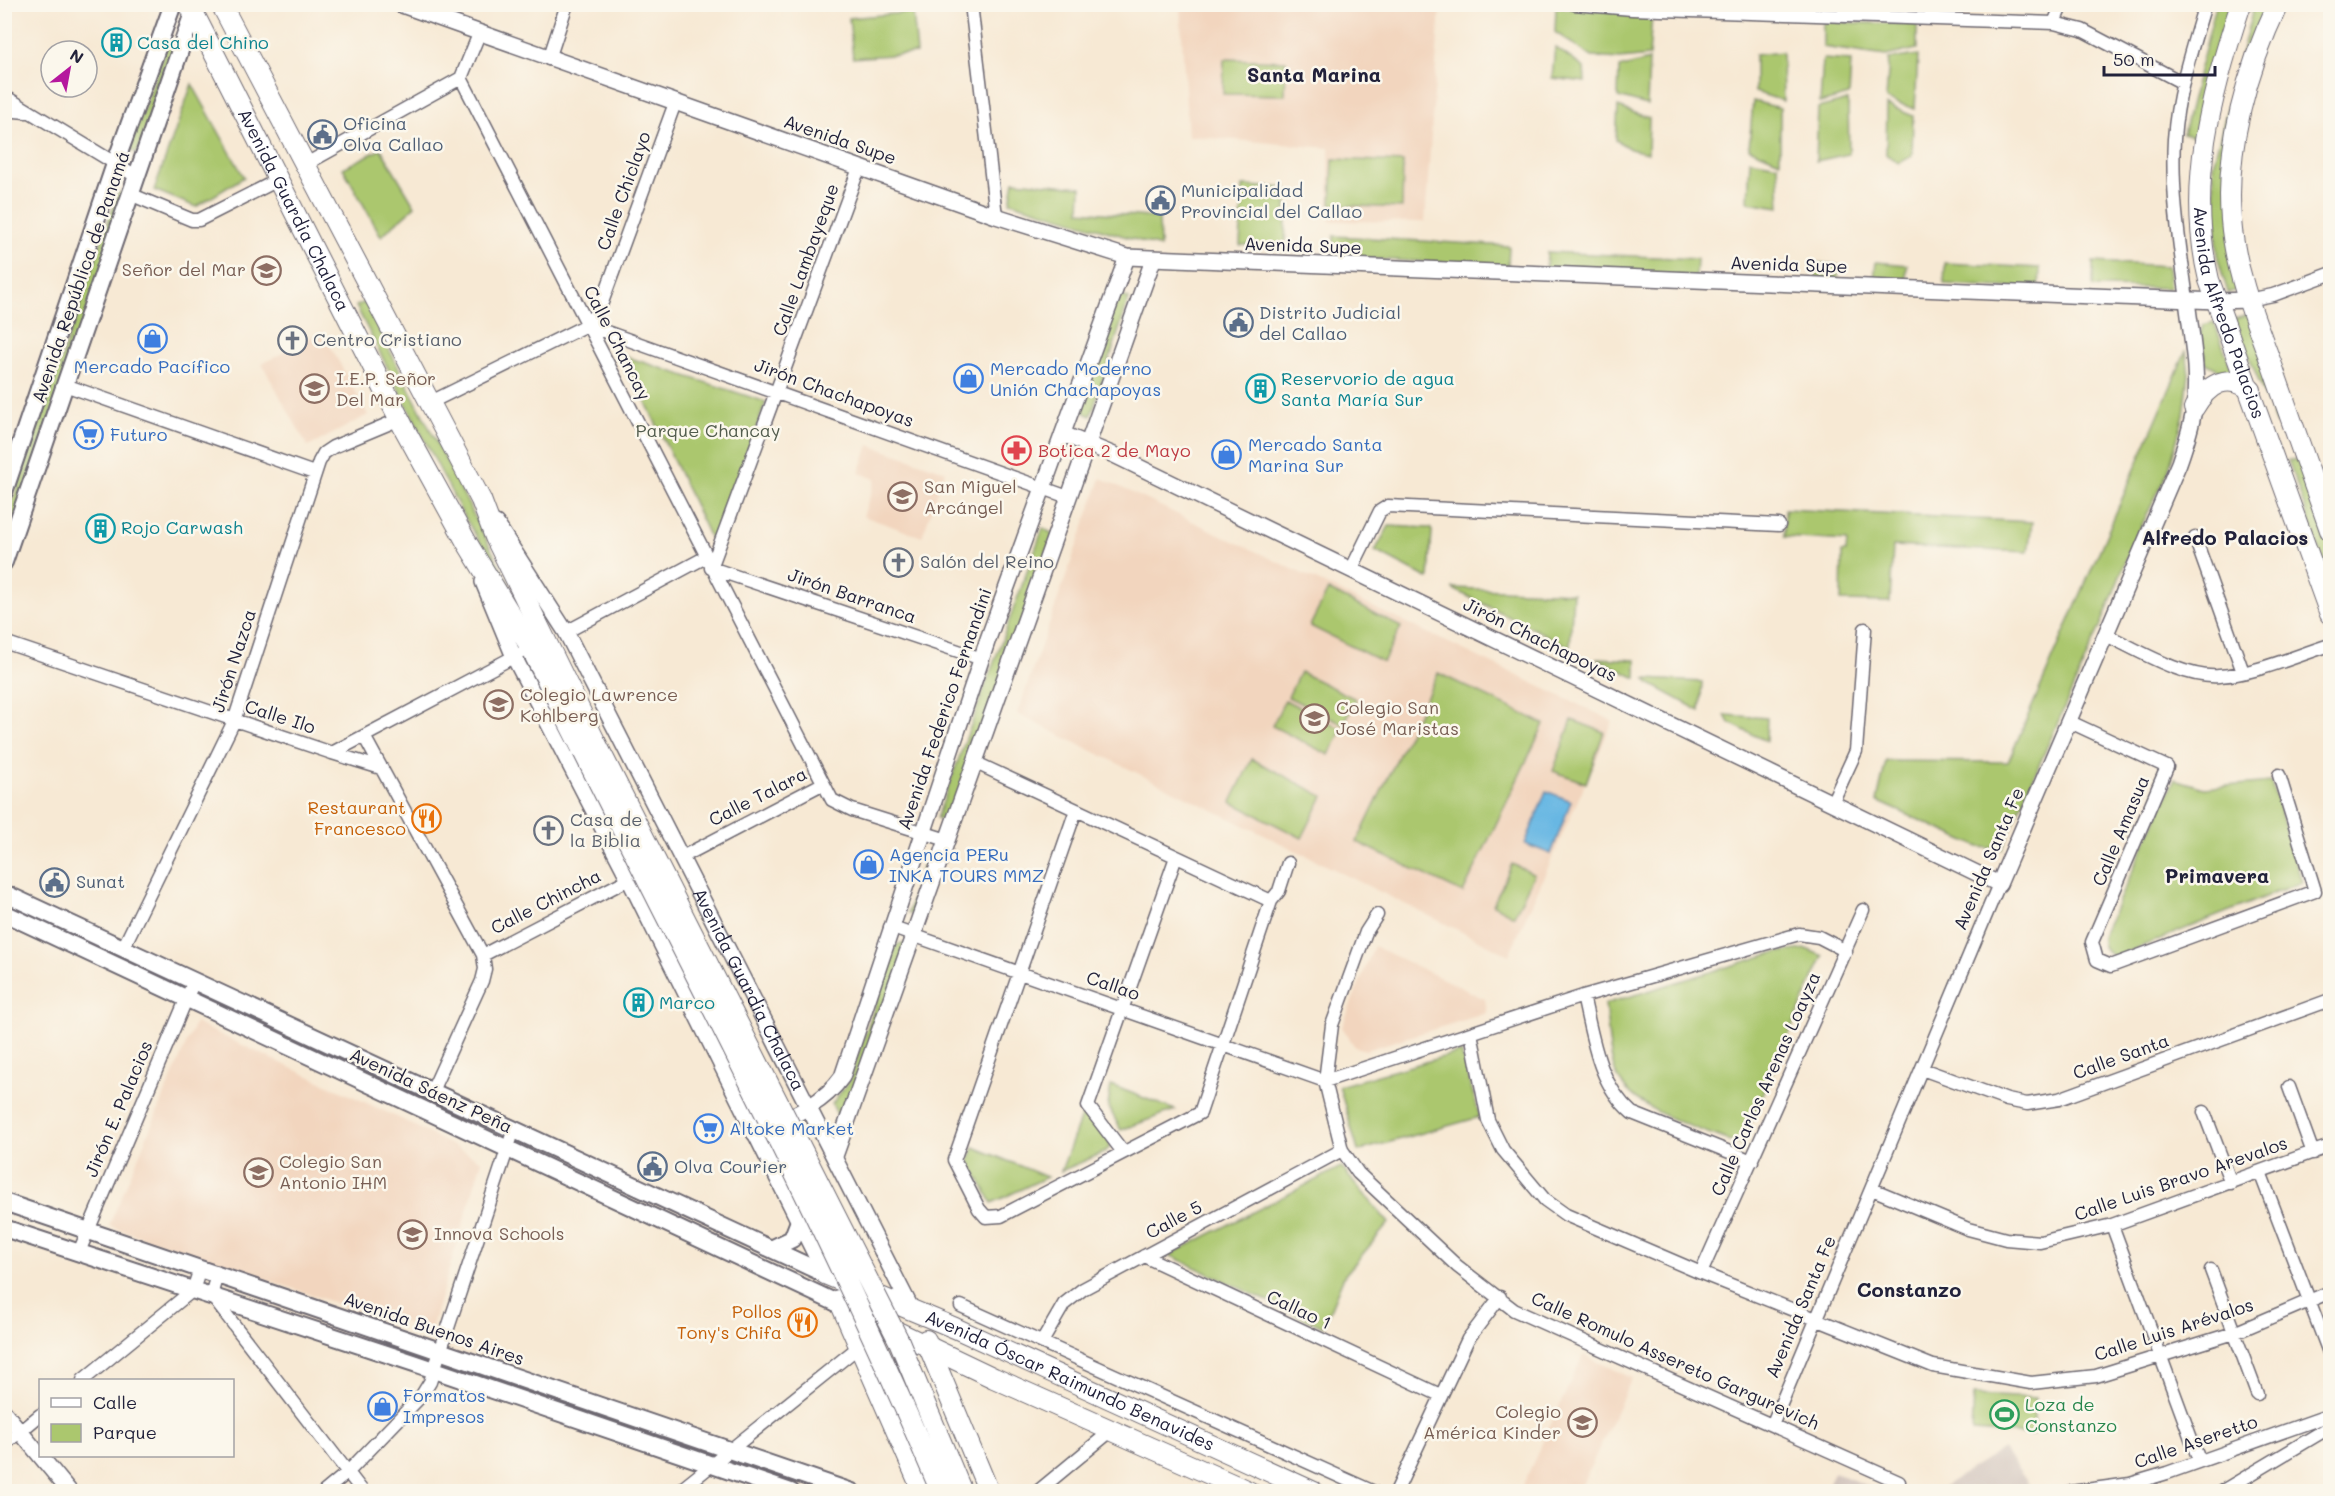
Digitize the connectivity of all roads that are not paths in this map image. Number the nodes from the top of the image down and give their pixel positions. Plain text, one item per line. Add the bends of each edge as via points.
1 (173, 4) edge
2 (221, 4) edge
3 (399, 4) edge
4 (567, 4) edge
5 (971, 4) edge
6 (1574, 4) edge
7 (1906, 4) edge
8 (2062, 4) edge
9 (2205, 4) edge
10 (2241, 4) edge
11 (2278, 4) edge
12 (193, 8) edge
13 (1905, 18) junction
14 (2054, 23) junction
15 (479, 34) junction
16 (549, 59) junction
17 (461, 78) junction
18 (2183, 83) junction
19 (4, 96) edge
20 (675, 103) junction
21 (4, 110) edge
22 (33, 113) junction
23 (115, 164) junction
24 (306, 164) junction
25 (859, 168) junction
26 (136, 176) junction
27 (278, 180) junction
28 (130, 194) junction
29 (996, 216) junction
30 (1127, 257) junction
31 (1153, 260) junction
32 (2331, 274) edge
33 (369, 285) junction
34 (2187, 300) junction
35 (2248, 300) junction
36 (339, 301) junction
37 (2217, 301) junction
38 (587, 325) junction
39 (65, 385) junction
40 (2251, 390) junction
41 (776, 393) junction
42 (429, 403) junction
43 (2194, 408) junction
44 (400, 419) junction
45 (1063, 435) junction
46 (2298, 437) junction
47 (1087, 444) junction
48 (2271, 446) junction
49 (1114, 455) junction
50 (314, 473) junction
51 (1076, 475) junction
52 (5, 487) edge
53 (1044, 489) junction
54 (1068, 497) junction
55 (481, 500) junction
56 (1779, 525) dead end
57 (2331, 531) edge
58 (2195, 538) dead end
59 (4, 562) edge
60 (709, 562) junction
61 (1351, 570) junction
62 (2331, 614) edge
63 (1865, 629) dead end
64 (566, 632) junction
65 (2106, 635) junction
66 (4, 642) edge
67 (2331, 645) edge
68 (522, 652) junction
69 (982, 658) junction
70 (2243, 672) junction
71 (234, 721) junction
72 (2068, 721) junction
73 (364, 736) junction
74 (589, 746) junction
75 (332, 753) junction
76 (974, 762) junction
77 (381, 768) junction
78 (2279, 775) dead end
79 (822, 784) junction
80 (1832, 803) junction
81 (1076, 810) junction
82 (923, 832) junction
83 (947, 840) junction
84 (682, 857) junction
85 (1176, 857) junction
86 (1288, 863) dead end
87 (629, 879) junction
88 (1999, 884) junction
89 (4, 893) edge
90 (1271, 902) junction
91 (1863, 910) dead end
92 (4, 914) edge
93 (1377, 915) dead end
94 (890, 927) junction
95 (913, 935) junction
96 (123, 948) junction
97 (1845, 951) junction
98 (483, 955) junction
99 (1019, 973) junction
100 (194, 981) junction
101 (1583, 996) junction
102 (186, 998) junction
103 (2331, 1000) edge
104 (1122, 1008) junction
105 (1471, 1033) junction
106 (1224, 1045) junction
107 (1922, 1069) junction
108 (1325, 1081) junction
109 (2289, 1087) dead end
110 (432, 1091) junction
111 (810, 1107) junction
112 (2204, 1112) dead end
113 (513, 1130) junction
114 (754, 1133) junction
115 (507, 1148) junction
116 (1342, 1150) junction
117 (2329, 1150) edge
118 (1123, 1152) junction
119 (2313, 1153) junction
120 (835, 1156) junction
121 (1752, 1161) junction
122 (2260, 1172) junction
123 (2231, 1183) junction
124 (1872, 1189) junction
125 (4, 1202) edge
126 (799, 1221) junction
127 (2112, 1225) junction
128 (4, 1228) edge
129 (86, 1231) junction
130 (771, 1249) junction
131 (79, 1252) junction
132 (1144, 1256) junction
133 (200, 1269) junction
134 (2211, 1270) dead end
135 (1701, 1273) junction
136 (825, 1274) junction
137 (218, 1275) junction
138 (193, 1290) junction
139 (2331, 1292) edge
140 (211, 1295) junction
141 (1500, 1297) junction
142 (2310, 1300) junction
143 (841, 1305) junction
144 (961, 1306) dead end
145 (912, 1310) junction
146 (1817, 1321) junction
147 (2234, 1333) junction
148 (1042, 1342) junction
149 (861, 1345) junction
150 (928, 1345) junction
151 (442, 1352) junction
152 (2331, 1355) edge
153 (2160, 1357) junction
154 (436, 1370) junction
155 (84, 1379) edge
156 (2257, 1394) dead end
157 (1440, 1395) junction
158 (4, 1412) edge
159 (2331, 1415) edge
160 (39, 1416) edge
161 (1773, 1424) junction
162 (2331, 1426) edge
163 (1112, 1430) junction
164 (20, 1431) junction
165 (4, 1445) edge
166 (728, 1450) junction
167 (39, 1454) edge
168 (42, 1457) edge
169 (2199, 1460) junction
170 (710, 1464) junction
171 (348, 1472) junction
172 (1899, 1482) dead end
173 (70, 1491) edge
174 (324, 1491) edge
175 (363, 1491) edge
176 (678, 1491) edge
177 (791, 1491) edge
178 (852, 1491) edge
179 (923, 1491) edge
180 (941, 1491) edge
181 (962, 1491) edge
182 (989, 1491) edge
183 (1037, 1491) edge
184 (1250, 1491) edge
185 (1314, 1491) edge
186 (1374, 1491) edge
187 (1396, 1491) edge
188 (2071, 1491) edge
189 (2221, 1491) edge

1 - 23 main road, Avenida República de Panamá
2 - 24 main road, Avenida Guardia Chalaca
3 - 15 street, Avenida Supe
4 - 16 street
5 - 29 street
6 - 13 street
7 - 13 street
8 - 14 street
9 - 18 street
10 - 37 main road, Avenida Alfredo Palacios via 2216,84 2201,165 2204,259
11 - 35 main road, Avenida Alfredo Palacios via 2244,99 2231,173 2235,250
12 - 26 main road, Avenida República de Panamá
12 - 27 main road, Avenida Guardia Chalaca
13 - 14 street
14 - 18 street via 2082,30
15 - 16 street, Avenida Supe
15 - 17 street
16 - 20 street, Avenida Supe
17 - 24 street
17 - 38 street, Calle Chancay
18 - 34 street via 2174,138 2174,183
19 - 22 street
20 - 25 street, Avenida Supe
20 - 38 street, Calle Chiclayo via 600,308
21 - 22 street
22 - 23 street
23 - 26 street
23 - 52 main road, Avenida República de Panamá
24 - 33 main road, Avenida Guardia Chalaca
25 - 29 street, Avenida Supe
25 - 41 street, Calle Lambayeque
26 - 28 main road, Avenida República de Panamá
27 - 28 street via 199,220
27 - 36 main road, Avenida Guardia Chalaca
28 - 39 main road, Avenida República de Panamá
29 - 30 street, Avenida Supe
30 - 31 street, Avenida Supe
30 - 45 street, Avenida Federico Fernandini
31 - 34 street, Avenida Supe
31 - 47 street
32 - 35 street
33 - 36 main road
33 - 42 main road, Avenida Guardia Chalaca
34 - 37 street, Avenida Supe
34 - 43 street, Avenida Santa Fe via 2195,366
35 - 37 street, Avenida Supe
35 - 46 main road, Avenida Alfredo Palacios
36 - 44 main road, Avenida Guardia Chalaca
37 - 40 main road, Avenida Alfredo Palacios
38 - 41 street, Jirón Chachapoyas
38 - 42 street
38 - 60 street, Calle Chancay
39 - 50 street
39 - 59 main road, Avenida República de Panamá
40 - 43 main road via 2234,380 2223,381 2205,390
40 - 48 main road, Avenida Alfredo Palacios
41 - 53 street, Jirón Chachapoyas
41 - 60 street, Calle Lambayeque
42 - 55 main road, Avenida Guardia Chalaca
43 - 65 street, Avenida Santa Fe via 2179,463
44 - 50 street, Jirón Nazca via 333,447 324,453
44 - 68 main road, Avenida Guardia Chalaca
45 - 47 street, Jirón Chachapoyas
45 - 53 street, Avenida Federico Fernandini
46 - 48 main road
46 - 57 main road, Avenida Alfredo Palacios
47 - 49 street, Jirón Chachapoyas
47 - 51 street
48 - 62 main road, Avenida Alfredo Palacios
49 - 51 street via 1093,459
49 - 61 street, Jirón Chachapoyas
50 - 71 street, Jirón Nazca
51 - 54 street
53 - 54 street, Jirón Chachapoyas
53 - 69 street, Avenida Federico Fernandini
54 - 76 street
55 - 64 street, Avenida Guardia Chalaca
55 - 74 main road, Avenida Guardia Chalaca
56 - 61 street via 1388,506 1380,511
58 - 70 street
60 - 64 street
60 - 69 street, Jirón Barranca
60 - 79 street, Calle Chancay
61 - 80 street, Jirón Chachapoyas
63 - 80 street via 1856,751
64 - 84 street, Avenida Guardia Chalaca
65 - 70 street via 2190,672 2216,677
65 - 72 street, Avenida Santa Fe
66 - 71 street, Calle Ilo
67 - 70 street
68 - 73 street, Calle Ilo
68 - 74 main road, Avenida Guardia Chalaca
68 - 87 street, Avenida Guardia Chalaca
69 - 82 street, Avenida Federico Fernandini
71 - 75 street, Calle Ilo
71 - 96 street, Jirón Nazca
72 - 78 street, Calle Amasua via 2167,767 2092,942 2097,960 2112,966 2315,891
72 - 88 street, Avenida Santa Fe
73 - 75 street, Calle Ilo
73 - 77 street
74 - 180 main road, Avenida Guardia Chalaca, bridge via 898,1390
74 - 181 main road, Avenida Guardia Chalaca, bridge via 899,1341
75 - 77 street
76 - 81 street
76 - 83 street
77 - 98 street
79 - 82 street, Calle Talara via 832,800 852,810
79 - 84 street, Calle Talara
80 - 88 street, Jirón Chachapoyas
81 - 85 street
81 - 99 street
82 - 83 street, Calle Talara
82 - 94 street, Avenida Federico Fernandini
83 - 95 street
84 - 111 street, Avenida Guardia Chalaca
85 - 90 street
85 - 104 street
86 - 90 street
87 - 98 street, Calle Chincha
87 - 114 street, Avenida Guardia Chalaca
88 - 107 street, Avenida Santa Fe
89 - 96 main road, Avenida Sáenz Peña
90 - 106 street
91 - 97 street, Calle Carlos Arenas Loayza
92 - 102 main road, Avenida Sáenz Peña
93 - 108 street, Calle Romulo Assereto Gargurevich via 1366,932 1332,1024
94 - 95 street, Callao
94 - 111 street, Avenida Federico Fernandini via 842,1077 834,1089
95 - 99 street, Callao
95 - 120 street
96 - 100 main road, Avenida Sáenz Peña
97 - 101 street via 1819,937 1799,934
97 - 121 street, Calle Carlos Arenas Loayza
98 - 110 street, Calle Chincha via 482,981
99 - 104 street, Callao
99 - 118 street via 954,1160 979,1209 986,1216 1001,1216
100 - 102 street, Jirón E. Palacios
100 - 110 main road, Avenida Sáenz Peña
101 - 105 street
101 - 121 street via 1596,1051 1616,1100 1632,1113
102 - 115 main road, Avenida Sáenz Peña
102 - 129 street, Jirón E. Palacios
103 - 107 street, Calle Santa via 2040,1103 2007,1100
104 - 106 street, Callao
104 - 118 street via 1088,1106
105 - 108 street
105 - 135 street, Calle Luis Arévalos via 1488,1120 1503,1150 1531,1187 1566,1215
106 - 108 street, Callao
106 - 118 street via 1200,1113
107 - 124 street, Avenida Santa Fe
108 - 116 street, Calle Romulo Assereto Gargurevich
109 - 119 street
110 - 113 main road, Avenida Sáenz Peña
111 - 114 street, Avenida Federico Fernandini
111 - 120 street, Avenida Guardia Chalaca
112 - 123 street
113 - 115 street
113 - 130 main road, Avenida Sáenz Peña
114 - 126 street, Avenida Guardia Chalaca
115 - 143 main road, Avenida Sáenz Peña
115 - 151 street
116 - 132 street, Calle 5
116 - 141 street, Calle Romulo Assereto Gargurevich via 1358,1173 1449,1258
117 - 119 street, Calle Luis Bravo Arevalos
119 - 122 street, Calle Luis Bravo Arevalos
120 - 145 street, Avenida Guardia Chalaca
121 - 135 street, Calle Carlos Arenas Loayza
122 - 123 street, Calle Luis Bravo Arevalos
122 - 142 street
123 - 127 street, Calle Luis Bravo Arevalos
124 - 127 street, Calle Luis Bravo Arevalos via 1968,1229 2023,1242 2062,1239
124 - 146 street, Avenida Santa Fe
125 - 129 main road, Avenida Buenos Aires
126 - 130 main road via 792,1239
126 - 136 street, Avenida Guardia Chalaca
127 - 153 street
128 - 131 main road
129 - 131 street, Jirón E. Palacios
129 - 133 main road, Avenida Buenos Aires
130 - 136 main road, Avenida Sáenz Peña
131 - 138 main road
132 - 148 street, Calle 5 via 1073,1296 1055,1316
132 - 157 street, Callao 1
133 - 137 main road, Avenida Buenos Aires
133 - 138 street
134 - 147 street
135 - 146 street, Calle Luis Arévalos
136 - 143 main road, Avenida Guardia Chalaca
136 - 145 main road, Avenida Óscar Raimundo Benavides
137 - 140 street
137 - 151 main road, Avenida Buenos Aires
138 - 140 main road
138 - 155 street
139 - 142 street, Calle Luis Arévalos
140 - 154 main road
140 - 171 street
141 - 157 street via 1468,1339
141 - 161 street, Calle Romulo Assereto Gargurevich via 1514,1310
142 - 147 street, Calle Luis Arévalos
142 - 152 street
143 - 149 main road, Avenida Guardia Chalaca
143 - 150 main road, Avenida Óscar Raimundo Benavides
144 - 148 street, Avenida Óscar Raimundo Benavides
145 - 150 main road, Avenida Guardia Chalaca
145 - 185 main road, Avenida Óscar Raimundo Benavides
146 - 153 street, Calle Luis Arévalos via 1933,1366 2031,1383 2096,1376
146 - 161 street, Avenida Santa Fe
147 - 153 street, Calle Luis Arévalos
147 - 156 street
148 - 186 street, Avenida Óscar Raimundo Benavides
149 - 166 street
149 - 179 main road, Avenida Guardia Chalaca
150 - 163 main road, Avenida Óscar Raimundo Benavides
150 - 182 main road, Avenida Guardia Chalaca
151 - 154 street
151 - 166 main road, Avenida Buenos Aires
153 - 169 street
154 - 170 main road
154 - 171 street via 422,1395
157 - 187 street
158 - 164 street
159 - 169 street, Calle Aseretto
160 - 164 street
161 - 172 street, Calle Romulo Assereto Gargurevich
162 - 189 street
163 - 183 street
163 - 184 main road, Avenida Óscar Raimundo Benavides
164 - 165 street
164 - 167 street
166 - 170 street
166 - 178 main road, Avenida Buenos Aires
168 - 173 street
169 - 188 street, Calle Aseretto via 2130,1484
170 - 176 street
170 - 177 main road
171 - 174 street
171 - 175 street

